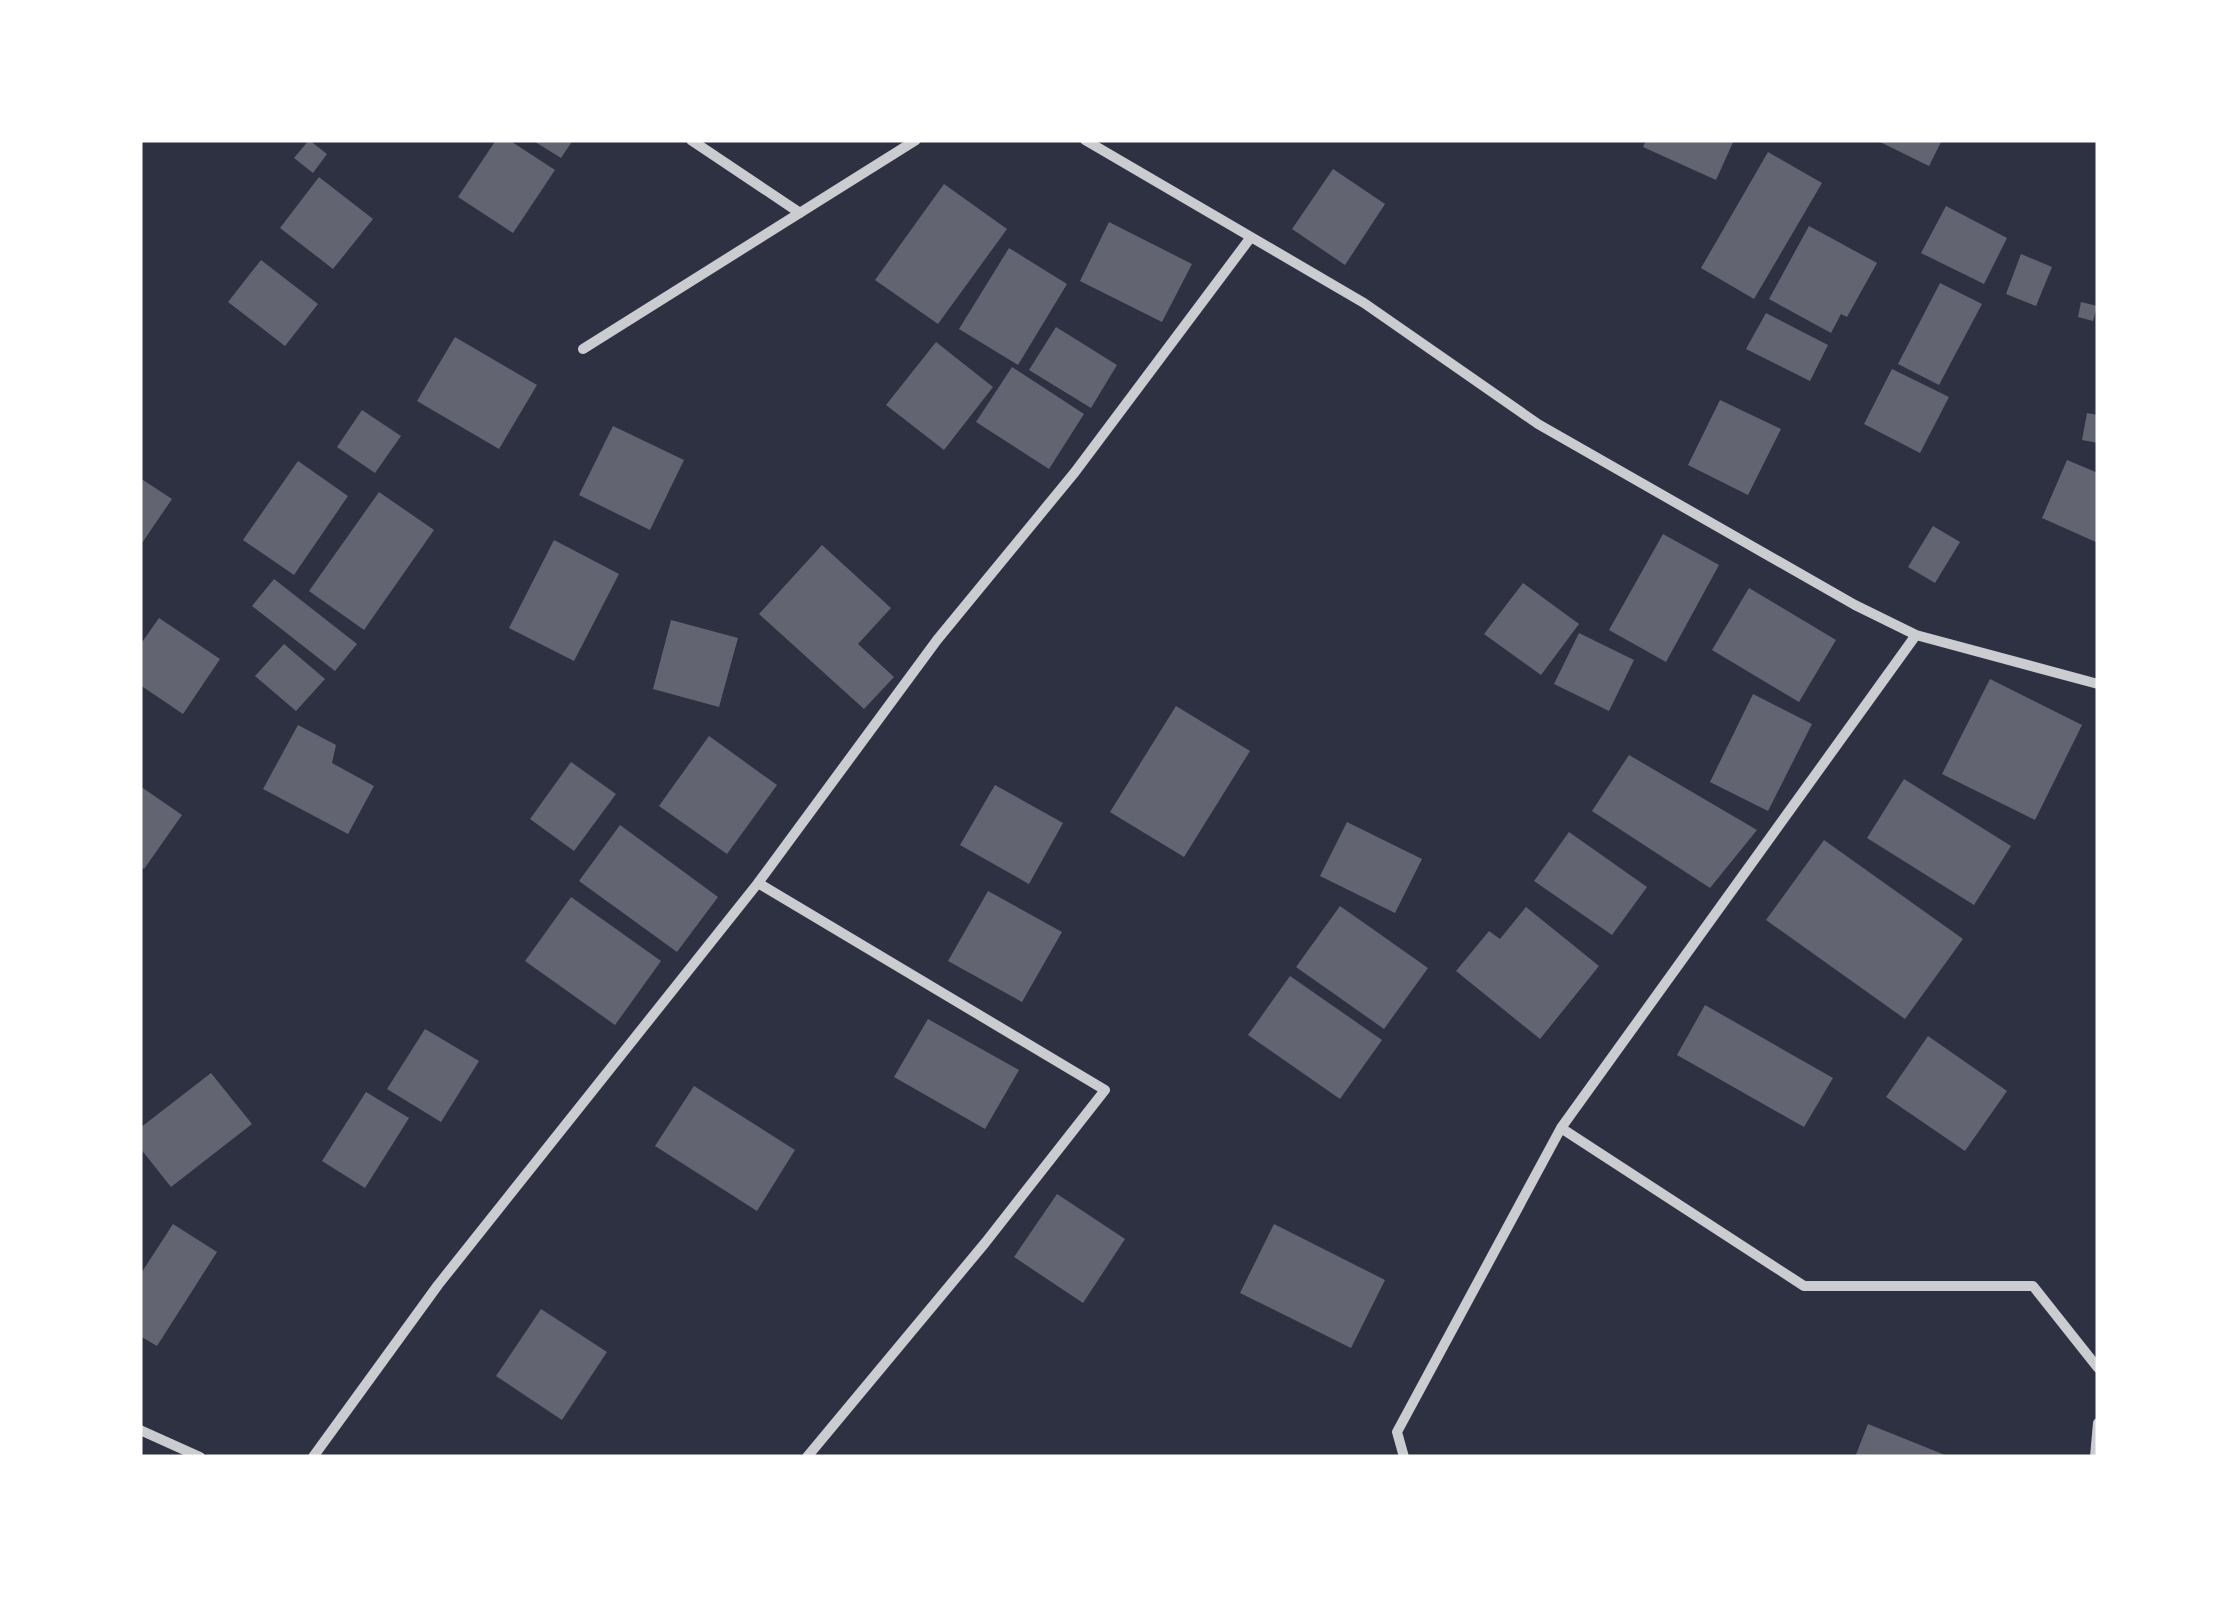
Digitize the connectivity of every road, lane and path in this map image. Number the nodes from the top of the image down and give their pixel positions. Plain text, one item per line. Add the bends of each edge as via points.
1 (691, 140) edge
2 (916, 140) edge
3 (1085, 140) edge
4 (800, 213) junction
5 (1251, 237) junction
6 (583, 349) dead end
7 (1916, 635) junction
8 (2098, 684) edge
9 (758, 883) junction
10 (1561, 1128) junction
11 (2098, 1368) edge
12 (2098, 1422) edge
13 (140, 1430) edge
14 (200, 1457) edge
15 (313, 1457) edge
16 (807, 1457) edge
17 (1404, 1457) edge
18 (2095, 1457) edge

1 - 4 street
2 - 4 street
3 - 5 street
4 - 6 street
5 - 7 street via 1364,303 1538,424
5 - 9 street via 1075,472 937,640
7 - 8 street
7 - 10 street
9 - 15 street via 438,1285
9 - 16 street via 1105,1090
10 - 11 street via 1804,1286 2033,1286
10 - 17 street via 1397,1432
12 - 18 street
13 - 14 street

